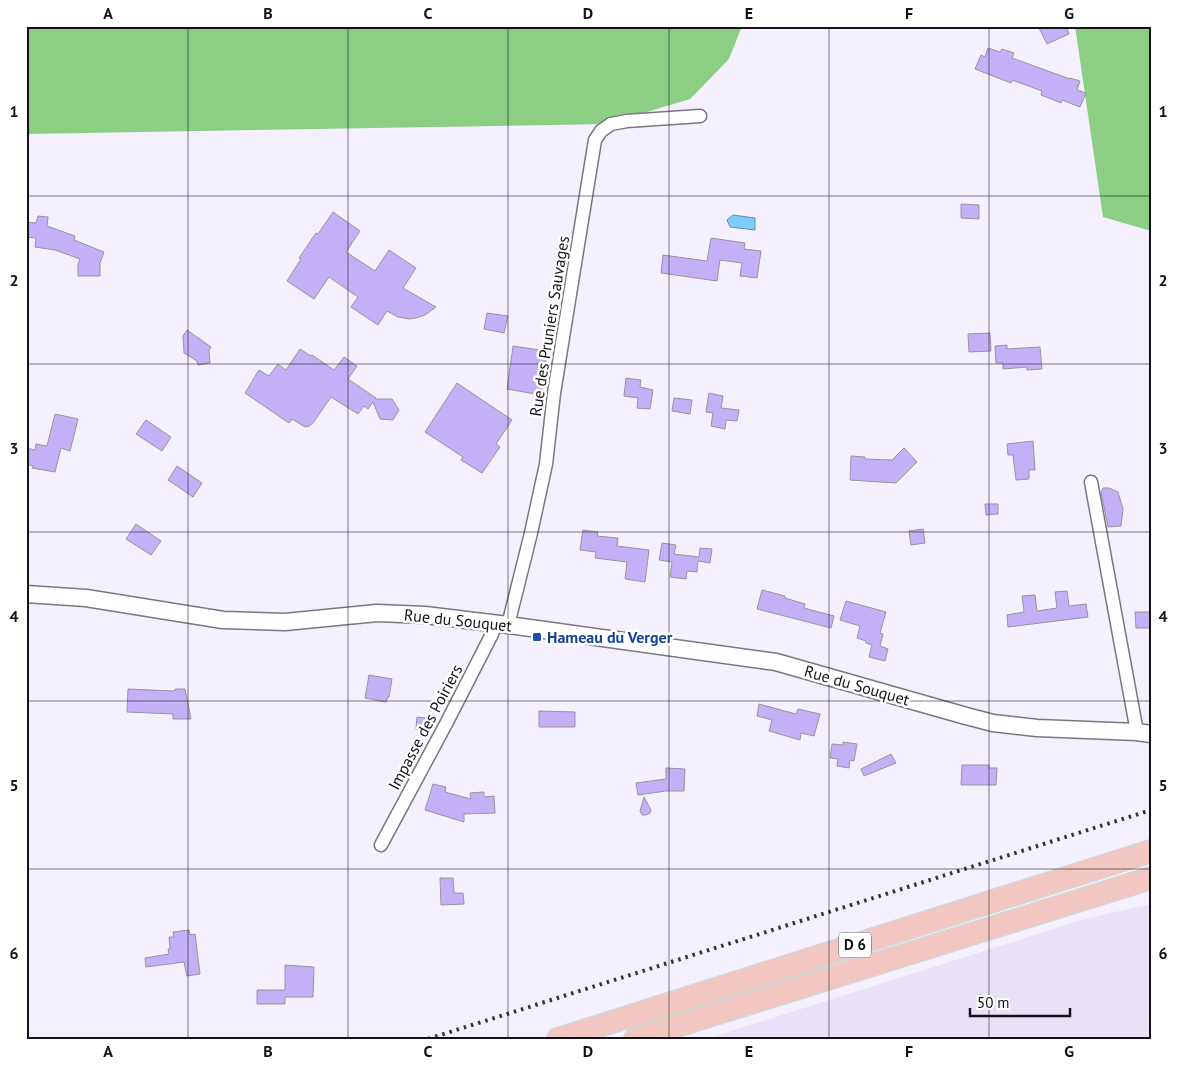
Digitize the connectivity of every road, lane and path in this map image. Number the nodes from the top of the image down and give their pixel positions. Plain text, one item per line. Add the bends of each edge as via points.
1 (700, 116) dead end
2 (1091, 482) dead end
3 (26, 594) edge
4 (501, 624) junction
5 (1144, 733) edge
6 (381, 845) dead end
7 (1151, 851) edge
8 (1151, 878) edge
9 (558, 1039) edge
10 (635, 1039) edge

1 - 4 street, Rue des Pruniers Sauvages via 611,124 596,140 554,394 546,464 531,533
2 - 5 street
3 - 4 street, Rue du Souquet via 86,598 223,620 285,622 377,613
4 - 5 street, Rue du Souquet via 776,662 993,723
4 - 6 street, Impasse des Poiriers via 492,634
7 - 9 highway, D 6
8 - 10 highway, D 6

